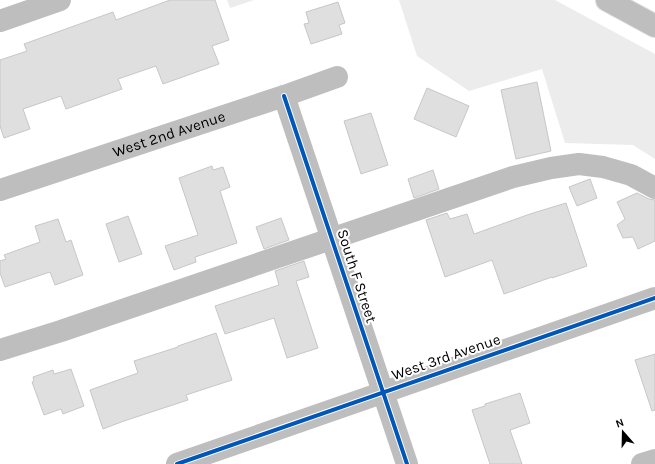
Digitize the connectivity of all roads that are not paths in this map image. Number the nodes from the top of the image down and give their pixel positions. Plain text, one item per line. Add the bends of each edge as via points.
1 (60, 0) edge
2 (607, 0) edge
3 (0, 21) edge
4 (655, 26) edge
5 (337, 77) dead end
6 (284, 96) junction
7 (655, 188) edge
8 (0, 190) edge
9 (332, 239) junction
10 (655, 298) edge
11 (0, 350) edge
12 (383, 392) junction
13 (655, 460) edge
14 (177, 464) edge
15 (407, 464) edge
16 (642, 464) edge

1 - 3 street
2 - 4 street
5 - 6 street, West 2nd Avenue
6 - 8 street, West 2nd Avenue
6 - 9 street, South F Street
7 - 9 street via 631,175 604,167 579,164 551,168 514,177
9 - 11 street
9 - 12 street, South F Street
10 - 12 street, West 3rd Avenue
12 - 14 street, West 3rd Avenue
12 - 15 street, South F Street
13 - 16 street

